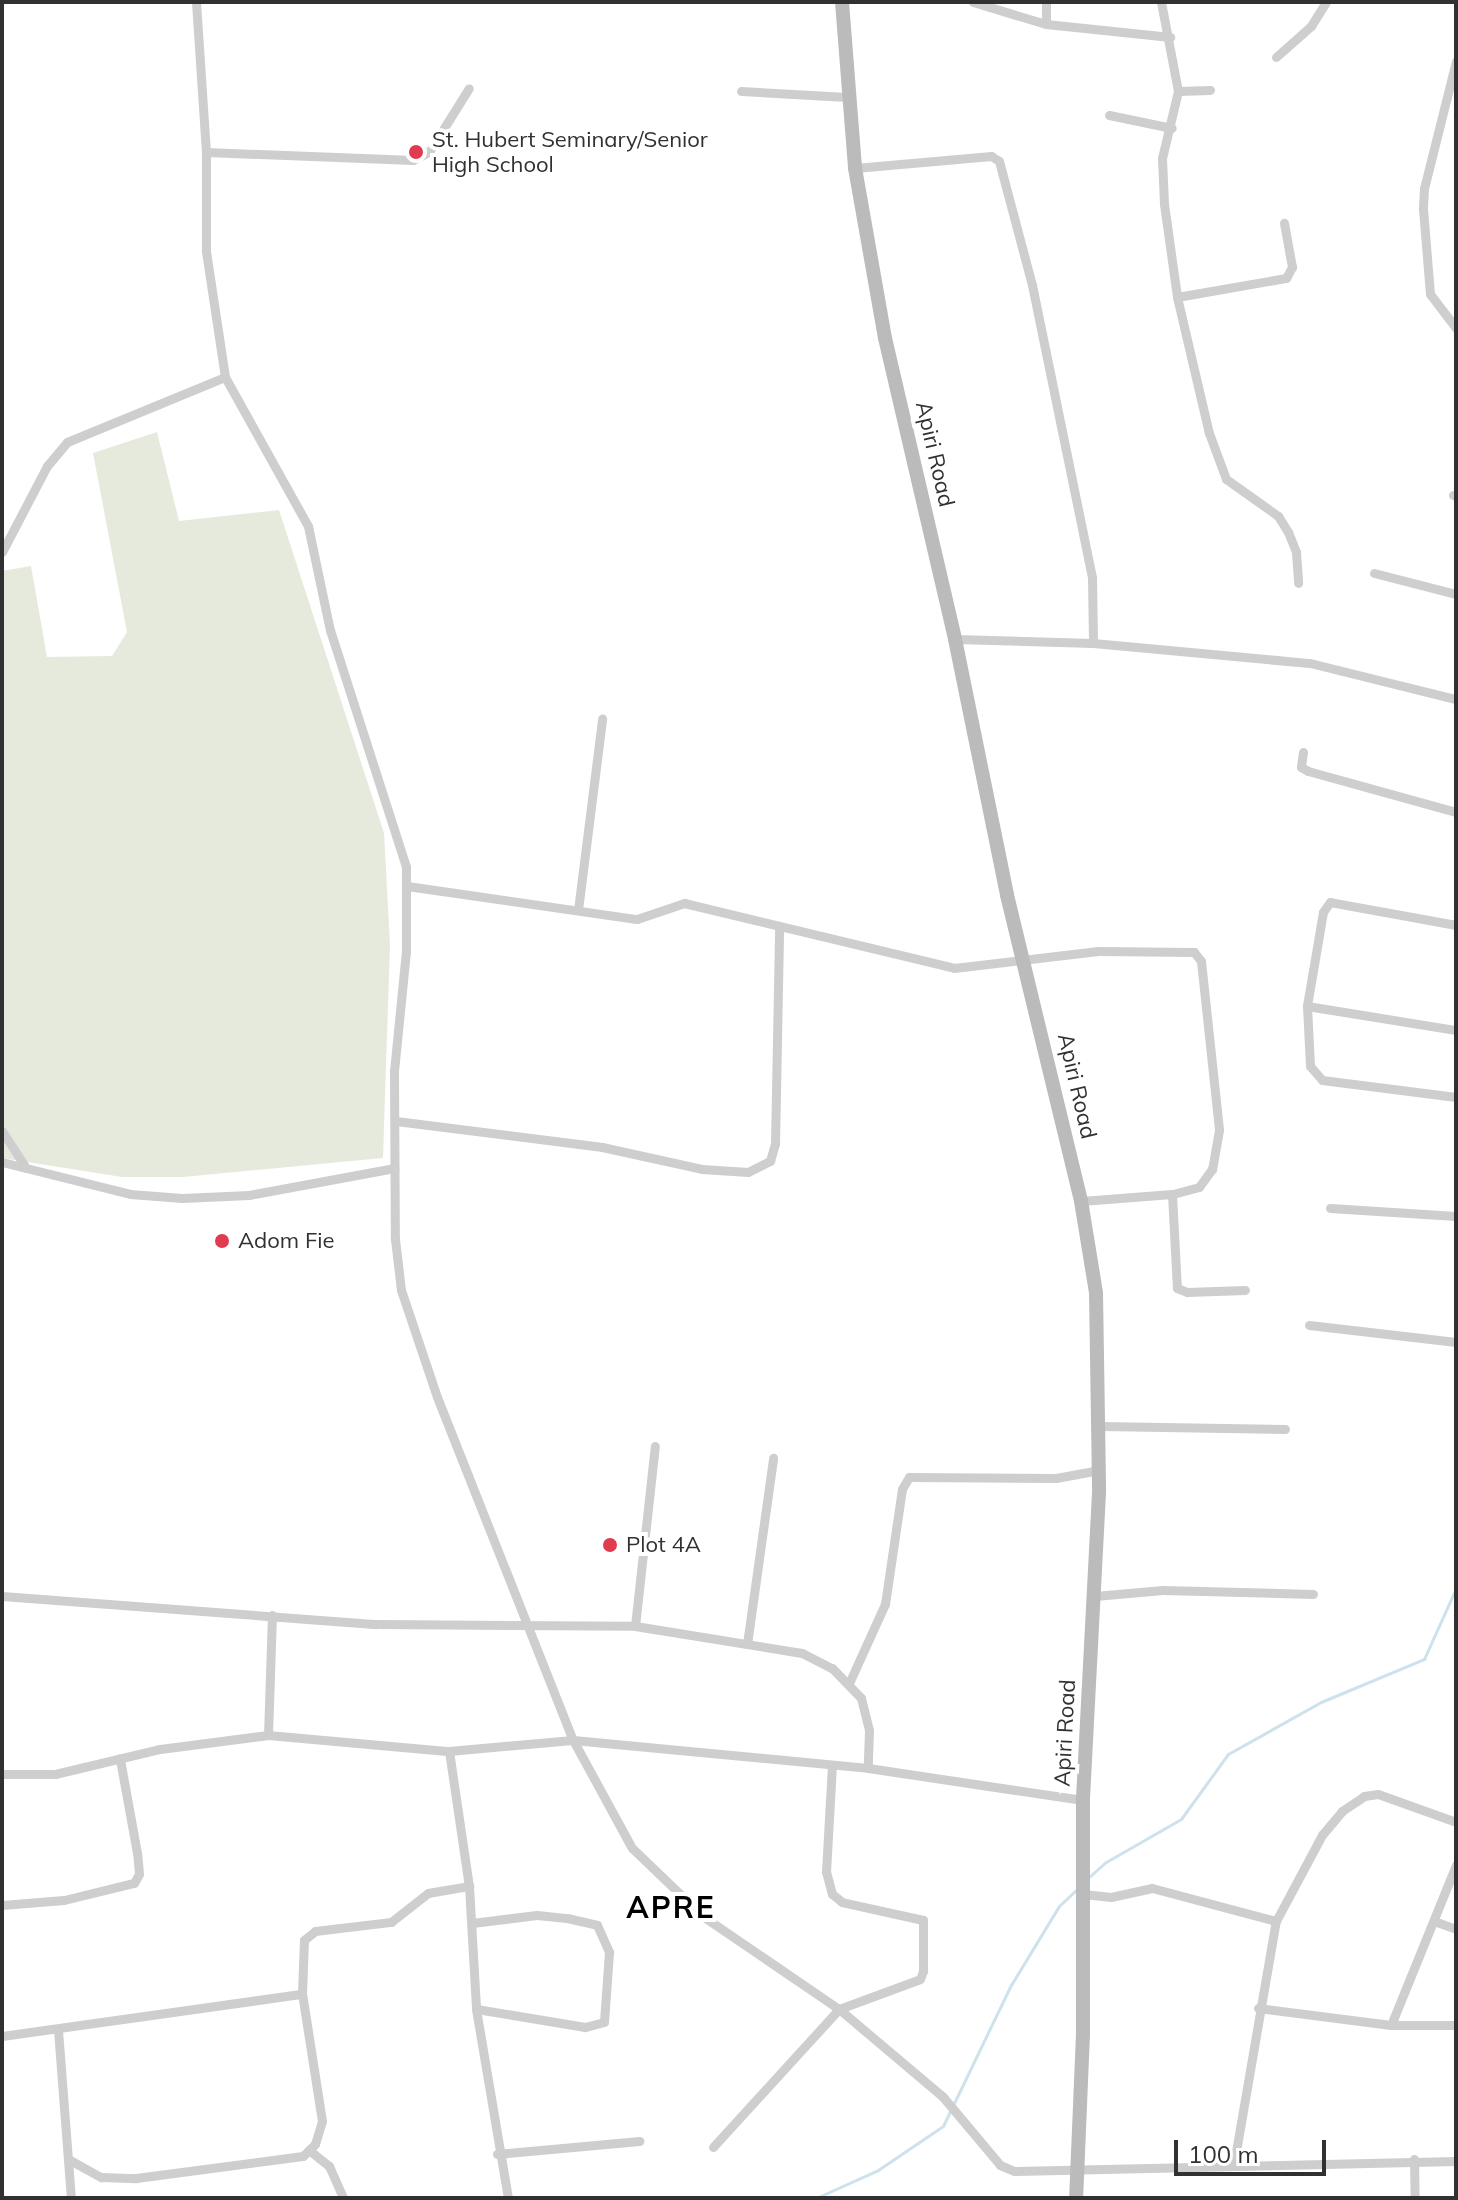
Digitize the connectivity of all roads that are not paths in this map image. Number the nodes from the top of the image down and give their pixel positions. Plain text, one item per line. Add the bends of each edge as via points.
1 (196, 2) edge
2 (842, 2) edge
3 (973, 2) edge
4 (1046, 2) edge
5 (1161, 2) edge
6 (1326, 2) edge
7 (1046, 24) junction
8 (1170, 37) junction
9 (1276, 57) dead end
10 (1456, 61) edge
11 (469, 88) dead end
12 (1210, 90) dead end
13 (741, 91) dead end
14 (1178, 91) junction
15 (1452, 92) edge
16 (847, 97) junction
17 (1109, 115) dead end
18 (1172, 128) junction
19 (206, 152) junction
20 (855, 168) junction
21 (1284, 223) dead end
22 (1177, 297) junction
23 (1456, 328) edge
24 (225, 377) junction
25 (2, 552) edge
26 (1374, 573) dead end
27 (1298, 583) dead end
28 (1456, 594) edge
29 (955, 639) junction
30 (1093, 643) junction
31 (1456, 699) edge
32 (602, 719) dead end
33 (1303, 752) dead end
34 (1456, 812) edge
35 (407, 886) junction
36 (578, 910) junction
37 (1456, 925) edge
38 (779, 926) junction
39 (1024, 960) junction
40 (1307, 1006) junction
41 (1456, 1030) edge
42 (1456, 1097) edge
43 (396, 1121) junction
44 (2, 1131) edge
45 (2, 1162) edge
46 (26, 1168) junction
47 (395, 1168) junction
48 (1172, 1194) junction
49 (1081, 1201) junction
50 (1330, 1208) dead end
51 (1456, 1216) edge
52 (1245, 1290) dead end
53 (1309, 1325) dead end
54 (1456, 1342) edge
55 (1100, 1426) junction
56 (1285, 1429) dead end
57 (655, 1446) dead end
58 (773, 1458) dead end
59 (1099, 1470) junction
60 (1313, 1594) dead end
61 (2, 1596) edge
62 (1095, 1596) junction
63 (272, 1615) junction
64 (635, 1626) junction
65 (528, 1629) junction
66 (747, 1644) junction
67 (850, 1681) junction
68 (268, 1735) junction
69 (573, 1740) junction
70 (449, 1751) junction
71 (120, 1759) junction
72 (832, 1765) junction
73 (868, 1768) junction
74 (2, 1774) edge
75 (1083, 1800) junction
76 (1456, 1822) edge
77 (1456, 1865) edge
78 (469, 1886) junction
79 (1083, 1894) junction
80 (2, 1905) edge
81 (1276, 1921) junction
82 (1434, 1921) junction
83 (472, 1923) junction
84 (1456, 1929) edge
85 (302, 1994) junction
86 (1258, 2008) junction
87 (476, 2009) junction
88 (839, 2009) junction
89 (1391, 2025) junction
90 (1456, 2025) edge
91 (58, 2030) junction
92 (2, 2036) edge
93 (639, 2141) dead end
94 (713, 2147) dead end
95 (309, 2150) junction
96 (497, 2154) junction
97 (68, 2159) junction
98 (1414, 2159) junction
99 (1456, 2161) edge
100 (1234, 2163) junction
101 (1075, 2168) junction
102 (71, 2198) edge
103 (343, 2198) edge
104 (507, 2198) edge
105 (1076, 2198) edge
106 (1415, 2198) edge

1 - 19 street
2 - 16 street, Apiri Road
3 - 7 street
4 - 7 street
5 - 8 street
6 - 9 street via 1311,26
7 - 8 street
8 - 14 street
10 - 15 street
11 - 19 street via 429,152 413,160
12 - 14 street
13 - 16 street
14 - 18 street
15 - 23 street via 1424,188 1424,258 1430,294
16 - 20 street, Apiri Road
17 - 18 street
18 - 22 street via 1162,175
19 - 24 street via 206,251
20 - 29 street, Apiri Road via 885,338
20 - 30 street via 991,156 999,161 1032,285 1092,578
21 - 22 street via 1292,267 1286,278
22 - 27 street via 1209,433 1226,479 1278,516 1296,552
24 - 25 street via 67,442 47,466
24 - 35 street via 308,526 330,630 397,825
26 - 28 street
29 - 30 street
29 - 39 street, Apiri Road
30 - 31 street via 1310,663
32 - 36 street
33 - 34 street via 1301,767 1308,771
35 - 36 street
35 - 43 street via 394,1071
36 - 38 street via 637,919 684,903
37 - 40 street via 1330,902 1323,912
38 - 39 street via 954,968
38 - 43 street via 775,1144 770,1161 748,1172 702,1169 602,1147
39 - 48 street via 1098,951 1182,950 1194,952 1201,961 1219,1130 1204,1183
39 - 49 street, Apiri Road
40 - 41 street
40 - 42 street via 1310,1066 1322,1080
43 - 47 street
44 - 46 street
45 - 46 street
46 - 47 street via 130,1194 182,1198 249,1195
47 - 65 street via 395,1239 405,1304
48 - 49 street
48 - 52 street via 1177,1288
49 - 55 street, Apiri Road via 1096,1293
50 - 51 street
53 - 54 street
55 - 56 street
55 - 59 street, Apiri Road
57 - 64 street
58 - 66 street
59 - 62 street, Apiri Road
59 - 67 street via 1056,1478 909,1477 902,1489 885,1604
60 - 62 street via 1179,1589
61 - 63 street
62 - 75 street, Apiri Road
63 - 65 street
63 - 68 street
64 - 65 street
64 - 66 street
65 - 69 street
66 - 67 street via 802,1653
67 - 73 street via 869,1730
68 - 70 street
68 - 71 street
69 - 70 street
69 - 72 street
69 - 88 street via 632,1848 665,1883 704,1917
70 - 78 street
71 - 74 street via 55,1774
71 - 80 street via 137,1853 139,1874 134,1883 64,1900
72 - 73 street
72 - 88 street via 826,1872 832,1894 842,1902 923,1920 920,1979
73 - 75 street
75 - 79 street, Apiri Road
76 - 81 street via 1378,1794 1364,1796 1322,1835
77 - 82 street
78 - 83 street
78 - 85 street via 428,1893 391,1922 315,1931 304,1940
79 - 81 street via 1111,1897 1152,1888
79 - 101 street, Apiri Road via 1083,2034
81 - 86 street
82 - 84 street
82 - 89 street
83 - 87 street
83 - 87 street via 537,1915 567,1918 597,1925 609,1952 604,2022 585,2027
85 - 91 street
85 - 95 street via 322,2121
86 - 89 street
86 - 100 street
87 - 96 street
88 - 94 street
88 - 101 street via 943,2097 1000,2165 1030,2173
89 - 90 street
91 - 92 street
91 - 97 street
93 - 96 street
95 - 97 street via 303,2156 136,2178 101,2177
95 - 103 street via 329,2166
96 - 104 street
97 - 102 street
98 - 99 street
98 - 100 street
98 - 106 street
100 - 101 street
101 - 105 street, Apiri Road

